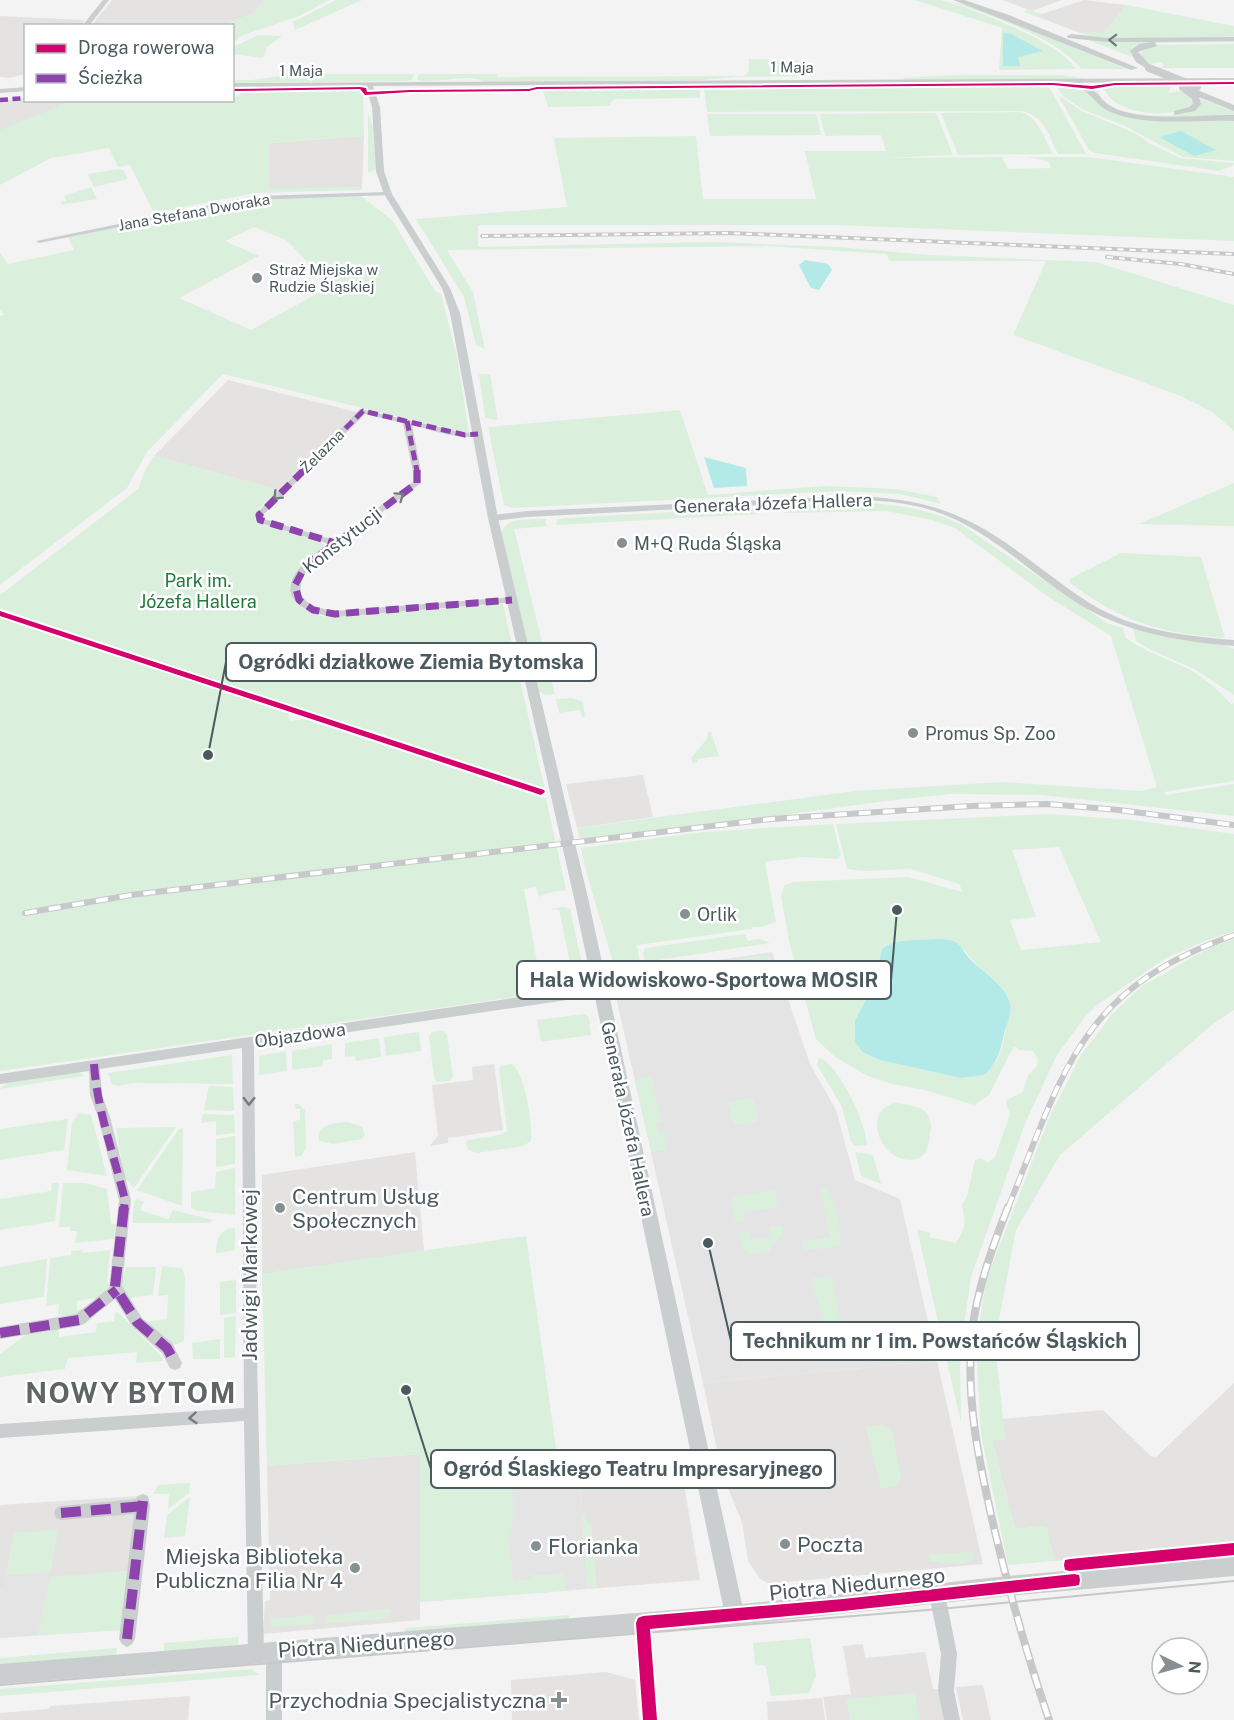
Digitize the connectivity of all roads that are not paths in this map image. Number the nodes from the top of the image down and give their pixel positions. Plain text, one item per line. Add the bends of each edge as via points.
1 (106, 0) edge
2 (957, 0) edge
3 (972, 0) edge
4 (87, 24) edge
5 (1068, 36) junction
6 (1234, 41) edge
7 (1149, 68) junction
8 (1234, 72) edge
9 (1105, 73) junction
10 (1069, 77) junction
11 (1234, 80) edge
12 (1111, 81) junction
13 (381, 84) junction
14 (1090, 84) junction
15 (234, 85) edge
16 (369, 85) junction
17 (1099, 87) junction
18 (1182, 87) junction
19 (24, 88) edge
20 (0, 91) edge
21 (24, 94) edge
22 (0, 96) edge
23 (1234, 101) edge
24 (376, 107) junction
25 (1234, 108) edge
26 (1234, 118) edge
27 (387, 194) junction
28 (39, 241) dead end
29 (407, 421) junction
30 (478, 434) junction
31 (494, 518) junction
32 (335, 543) junction
33 (512, 600) junction
34 (1234, 643) edge
35 (601, 990) junction
36 (248, 1042) junction
37 (94, 1064) junction
38 (0, 1079) edge
39 (117, 1290) junction
40 (0, 1333) edge
41 (175, 1363) dead end
42 (251, 1414) junction
43 (0, 1431) edge
44 (61, 1513) dead end
45 (1234, 1566) edge
46 (937, 1594) junction
47 (735, 1615) junction
48 (643, 1623) junction
49 (127, 1640) dead end
50 (265, 1652) junction
51 (0, 1674) edge
52 (274, 1720) edge
53 (650, 1720) edge
54 (952, 1720) edge

1 - 4 street
2 - 18 main road
3 - 5 main road
6 -> 5 main road
5 - 7 main road
6 - 7 main road via 1154,44 1136,49 1134,55
7 - 23 main road, bridge
8 - 9 street, 1 Maja
9 - 10 street, 1 Maja
9 - 14 street via 1092,77
10 - 13 street, 1 Maja
10 - 14 main road
11 - 12 street
12 - 14 street
12 - 17 main road
13 - 16 street, 1 Maja
13 - 24 street, Generała Józefa Hallera
14 - 17 main road
14 - 26 main road via 1099,101 1124,114
15 - 16 street, 1 Maja
16 - 24 street, Generała Józefa Hallera
17 - 18 main road via 1109,102 1121,109 1169,113 1186,111 1197,104 1196,98
18 - 25 main road
19 - 20 street
21 - 22 street
24 - 27 street, Generała Józefa Hallera via 380,171
27 - 28 street, Jana Stefana Dworaka via 255,198
27 - 30 street, Generała Józefa Hallera via 446,288 455,313
29 - 30 street, Żelazna via 465,435
32 -> 29 street, Konstytucji via 417,483
29 -> 32 street, Żelazna via 363,411 259,515 260,520
30 - 31 street, Generała Józefa Hallera
31 - 33 street, Generała Józefa Hallera
31 - 34 street, Generała Józefa Hallera via 851,498 901,501 934,508 966,522 1118,621 1164,634
32 - 33 street, Konstytucji via 306,565 293,586 300,601 323,614
33 - 35 street, Generała Józefa Hallera
35 - 36 street, Objazdowa
35 - 47 street, Generała Józefa Hallera
36 - 37 street, Objazdowa
36 -> 42 street, Jadwigi Markowej
37 - 38 street, Objazdowa
37 - 39 street via 98,1105 125,1200
39 - 40 street via 80,1320
39 - 41 street via 137,1322 167,1348
42 -> 43 street
42 - 50 street, Jadwigi Markowej
44 - 49 street via 143,1503
45 - 46 street, Piotra Niedurnego
46 - 47 street, Piotra Niedurnego
46 - 54 street via 949,1654 946,1691
47 - 48 street, Piotra Niedurnego
48 - 50 street, Piotra Niedurnego
48 - 53 street
50 - 51 street, Piotra Niedurnego
50 - 52 street, Jadwigi Markowej

